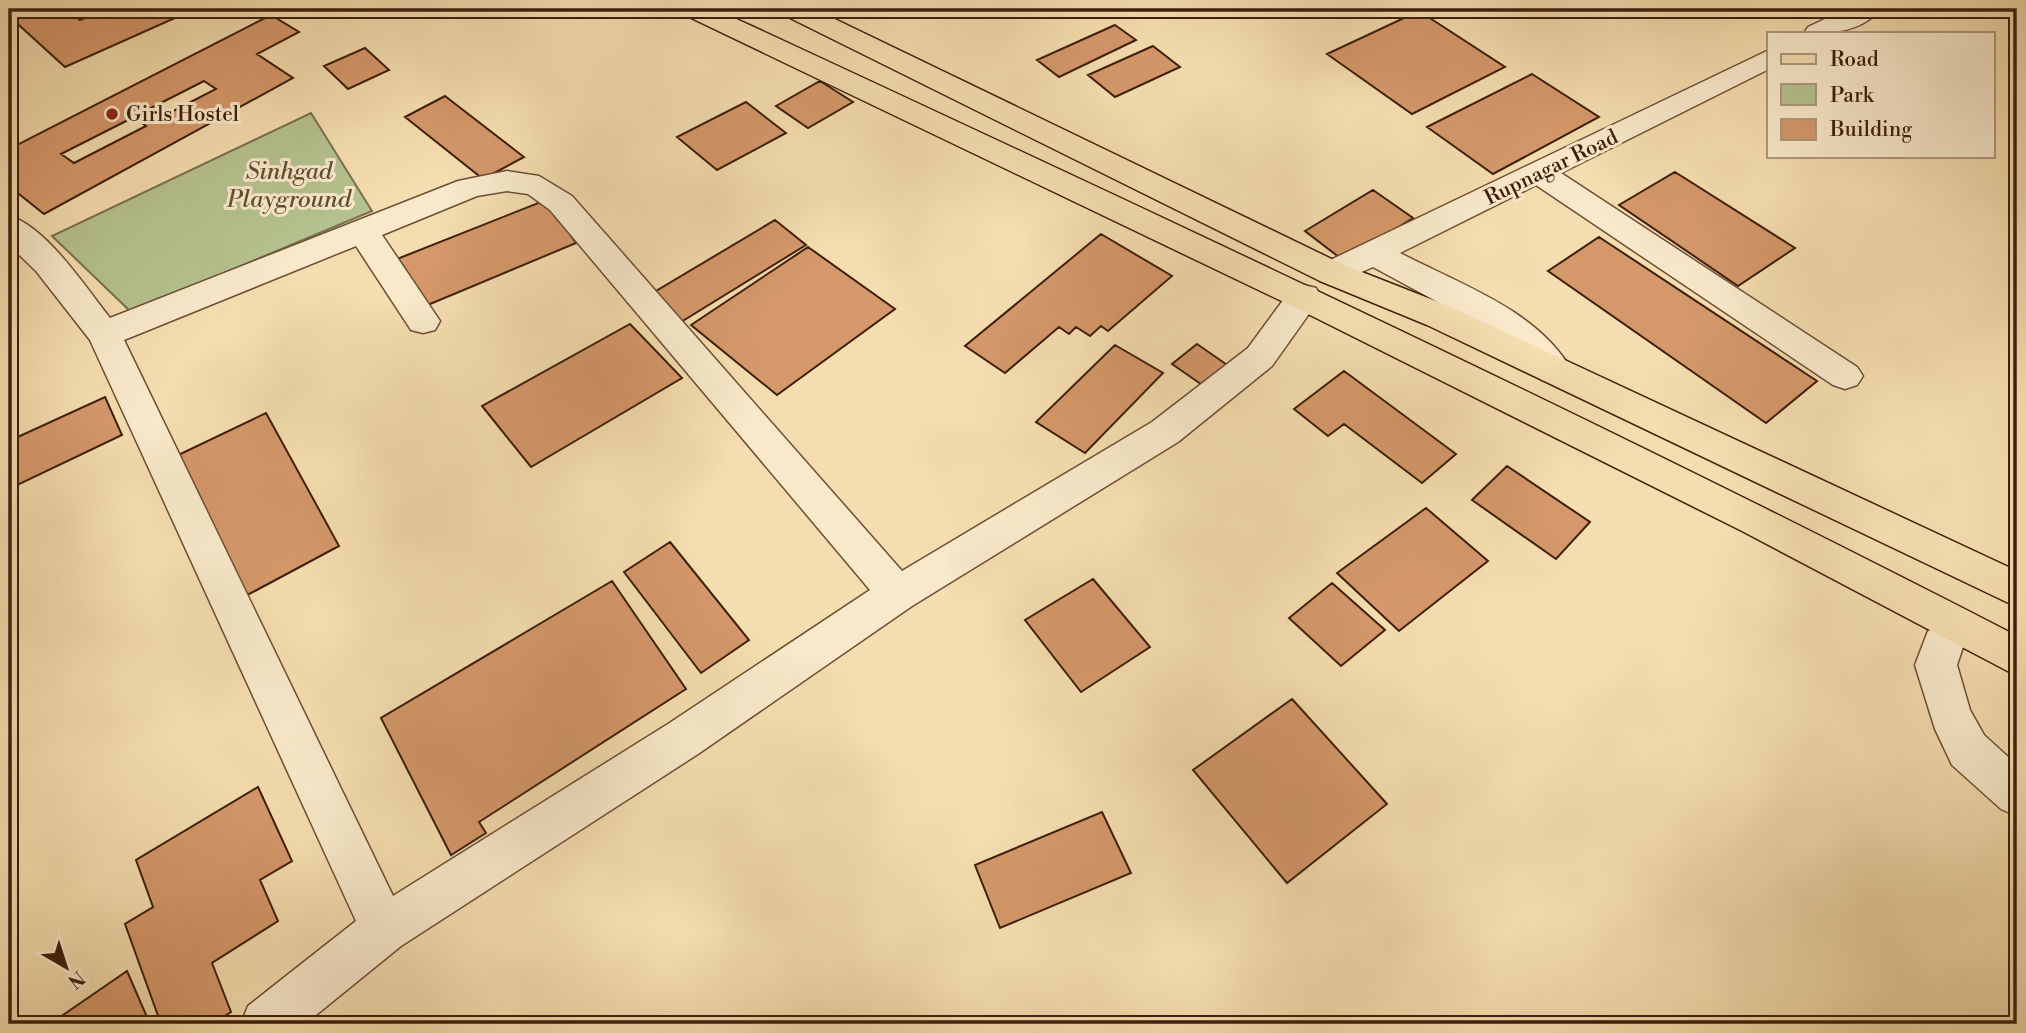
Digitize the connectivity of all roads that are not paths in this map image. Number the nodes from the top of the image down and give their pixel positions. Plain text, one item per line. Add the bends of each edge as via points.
1 (694, 9) edge
2 (793, 9) edge
3 (1866, 9) edge
4 (1820, 32) edge
5 (1767, 59) edge
6 (1539, 173) junction
7 (9, 227) edge
8 (363, 231) junction
9 (1374, 253) junction
10 (1318, 285) junction
11 (423, 321) dead end
12 (104, 334) junction
13 (1554, 370) junction
14 (1845, 376) dead end
15 (2017, 590) edge
16 (898, 594) junction
17 (1943, 644) dead end
18 (2017, 657) edge
19 (2017, 794) edge
20 (384, 929) junction
21 (267, 1024) edge

1 - 10 main road
2 - 10 main road
3 - 4 street
5 - 6 street, Rupnagar Road
6 - 9 street, Rupnagar Road
6 - 14 street
7 - 12 street via 48,262
8 - 11 street
8 - 12 street
8 - 16 street via 469,188 524,181 545,188
9 - 10 street, Rupnagar Road
9 - 13 street via 1516,329
10 - 13 main road via 1439,316
10 - 16 street via 1261,356 1165,432
10 - 18 main road
12 - 20 street
13 - 15 main road
16 - 20 street via 683,739
17 - 19 street via 1936,665 1950,715 1968,750
20 - 21 street

